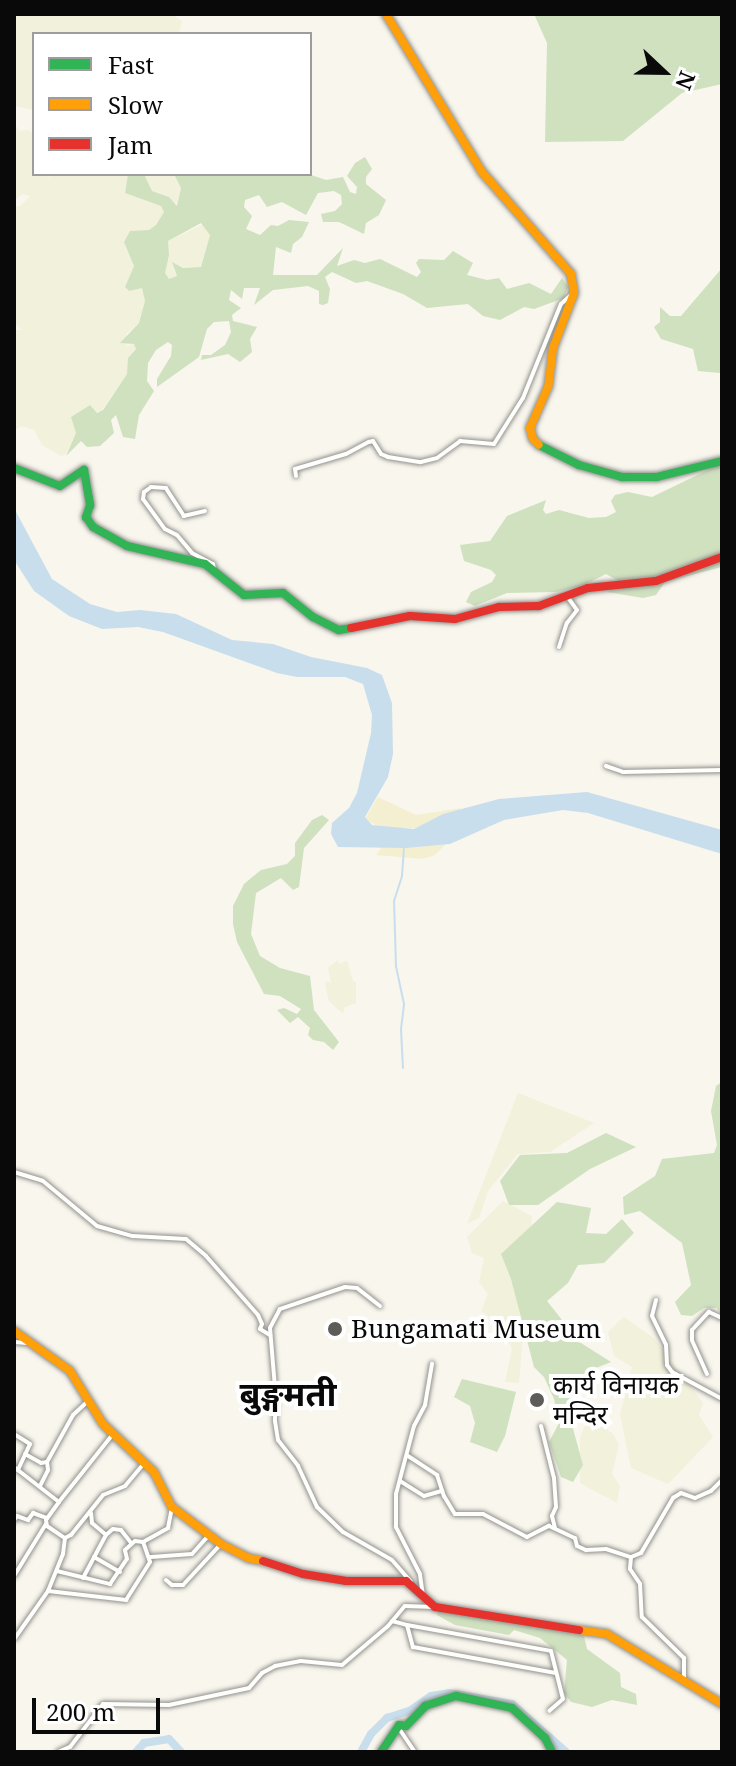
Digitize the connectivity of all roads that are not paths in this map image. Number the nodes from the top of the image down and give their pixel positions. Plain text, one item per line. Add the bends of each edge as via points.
1 (386, 14) edge
2 (574, 293) junction
3 (722, 461) edge
4 (14, 468) edge
5 (296, 476) dead end
6 (205, 511) dead end
7 (722, 557) edge
8 (214, 569) junction
9 (566, 595) junction
10 (559, 647) dead end
11 (606, 766) dead end
12 (722, 770) edge
13 (14, 1172) edge
14 (656, 1300) dead end
15 (380, 1306) dead end
16 (722, 1318) edge
17 (14, 1331) edge
18 (270, 1335) junction
19 (14, 1342) edge
20 (29, 1343) junction
21 (432, 1364) dead end
22 (707, 1374) dead end
23 (722, 1399) edge
24 (88, 1401) junction
25 (541, 1426) dead end
26 (14, 1434) edge
27 (113, 1434) junction
28 (25, 1454) junction
29 (408, 1456) junction
30 (47, 1462) junction
31 (144, 1463) junction
32 (16, 1469) edge
33 (722, 1480) edge
34 (400, 1481) junction
35 (39, 1486) junction
36 (442, 1491) junction
37 (59, 1502) junction
38 (172, 1507) junction
39 (91, 1511) junction
40 (14, 1520) edge
41 (46, 1521) junction
42 (552, 1527) junction
43 (106, 1535) junction
44 (209, 1535) junction
45 (65, 1538) junction
46 (143, 1542) junction
47 (131, 1543) junction
48 (221, 1544) junction
49 (94, 1557) junction
50 (151, 1557) junction
51 (631, 1557) junction
52 (57, 1571) junction
53 (120, 1572) junction
54 (14, 1576) edge
55 (83, 1578) junction
56 (166, 1580) dead end
57 (412, 1584) junction
58 (48, 1591) junction
59 (423, 1598) junction
60 (435, 1607) junction
61 (392, 1621) junction
62 (407, 1625) junction
63 (14, 1627) edge
64 (21, 1631) junction
65 (15, 1638) edge
66 (556, 1673) junction
67 (684, 1682) junction
68 (722, 1704) edge
69 (549, 1711) dead end
70 (399, 1725) junction
71 (58, 1752) edge
72 (381, 1752) edge
73 (415, 1752) edge
74 (552, 1752) edge

1 - 2 main road via 482,172 565,263
2 - 3 main road via 553,348 548,387 530,428 537,444 590,470 622,477 657,477
2 - 5 street via 561,304 523,398 494,444 460,441 437,458 421,462 381,454 373,441 295,469
4 - 8 main road via 60,486 84,470 90,505 86,517 93,527 127,546
6 - 8 street via 184,516 166,488 144,492 143,499 165,529
7 - 9 main road via 656,581
8 - 9 main road via 244,595 283,593 339,630 410,616 455,619 499,607 539,606
9 - 10 street via 577,610
11 - 12 street via 623,772
13 - 18 street via 43,1181 97,1226 133,1236 189,1241
14 - 23 street via 652,1316 666,1345 667,1365
15 - 18 street via 357,1288 336,1288 280,1309 272,1318
16 - 22 street via 709,1312 692,1330
17 - 20 main road
18 - 57 street via 278,1440 327,1519 392,1560
19 - 20 street
20 - 24 main road via 70,1371
21 - 29 street
24 - 27 main road
24 - 30 street via 73,1415
25 - 42 street via 554,1478
26 - 28 street via 30,1441
27 - 31 main road
27 - 37 street
28 - 30 street
28 - 32 street
29 - 34 street
29 - 36 street via 437,1475
30 - 35 street
31 - 38 main road
31 - 39 street
32 - 35 street
33 - 51 street via 695,1498 681,1493 673,1498 641,1553
34 - 36 street via 424,1496
34 - 59 street via 396,1527 420,1574
35 - 37 street
36 - 42 street via 455,1514 483,1514 527,1537
37 - 41 street
38 - 44 main road
38 - 46 street via 168,1528
39 - 43 street via 92,1523
39 - 45 street
40 - 41 street via 28,1520 33,1513
41 - 45 street
41 - 54 street
42 - 51 street via 586,1550 606,1549
43 - 47 street via 118,1528
43 - 49 street
44 - 48 main road
44 - 50 street via 192,1554
45 - 52 street
46 - 47 street
46 - 50 street
47 - 53 street
48 - 56 street via 183,1585
48 - 57 main road via 258,1562 303,1574
49 - 53 street
49 - 55 street
50 - 58 street via 126,1600
51 - 67 street via 642,1617 684,1658
52 - 55 street
52 - 58 street
53 - 55 street via 110,1584
57 - 59 main road
58 - 64 street
59 - 60 main road
60 - 61 street via 405,1606
60 - 67 main road via 607,1634
61 - 62 street
61 - 71 street via 342,1665 301,1661 275,1666 249,1688 169,1705 103,1704 70,1747
62 - 66 street via 413,1647
62 - 66 street via 551,1651
63 - 64 street
64 - 65 street
66 - 69 street via 563,1699
67 - 68 main road
70 - 72 main road
70 - 73 street
70 - 74 main road via 406,1726 433,1701 458,1696 514,1709 545,1738

